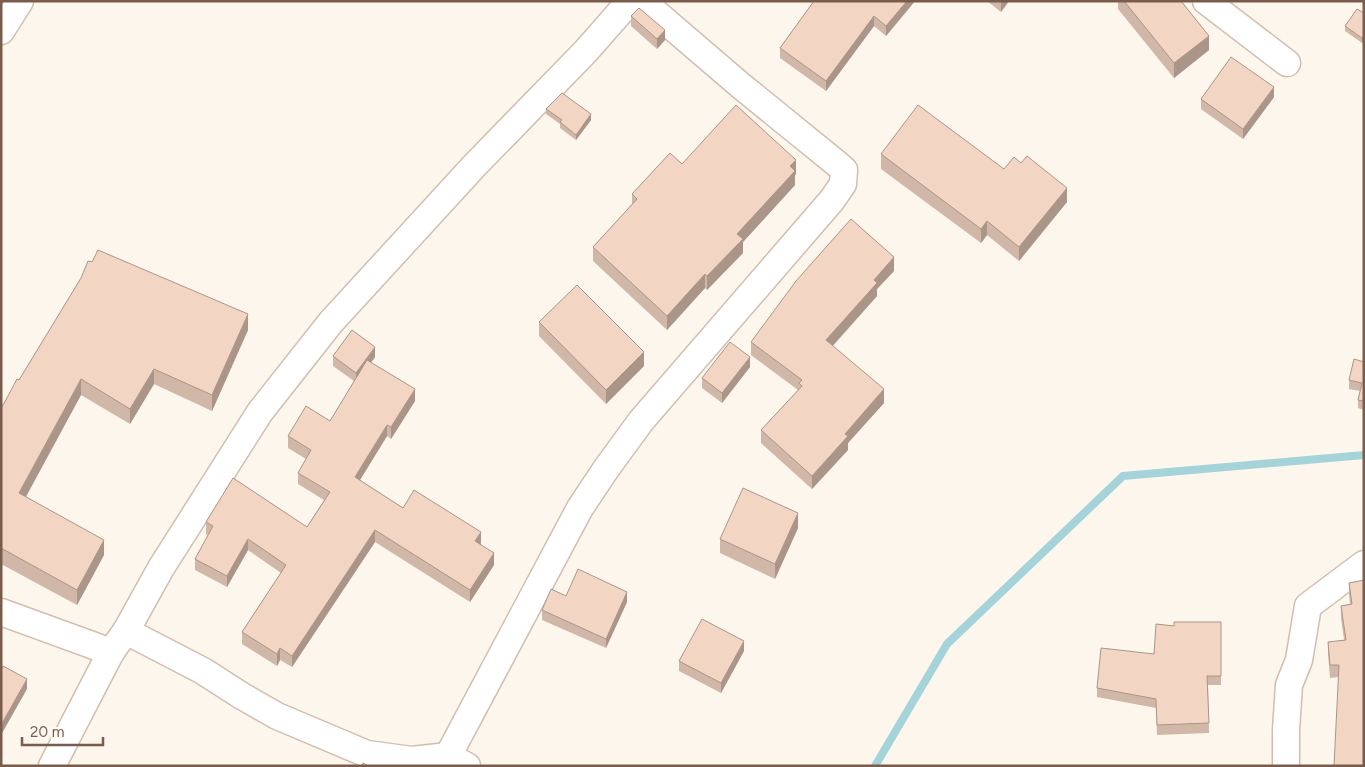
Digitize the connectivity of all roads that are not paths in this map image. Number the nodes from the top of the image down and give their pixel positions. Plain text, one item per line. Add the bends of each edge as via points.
1 (20, 1) edge
2 (630, 1) edge
3 (642, 1) edge
4 (1206, 1) edge
5 (1, 31) edge
6 (1287, 63) dead end
7 (1364, 564) edge
8 (1, 612) edge
9 (126, 631) junction
10 (112, 652) junction
11 (458, 761) edge
12 (52, 766) edge
13 (1286, 766) edge

1 - 5 street
2 - 9 street via 331,322 260,412 161,568
3 - 11 street via 844,170 843,184 641,421 606,469 575,517
4 - 6 street
7 - 13 street via 1308,606 1299,660 1289,685
8 - 10 street
9 - 10 street
9 - 11 street via 203,671 277,716 367,754 412,760
10 - 12 street

